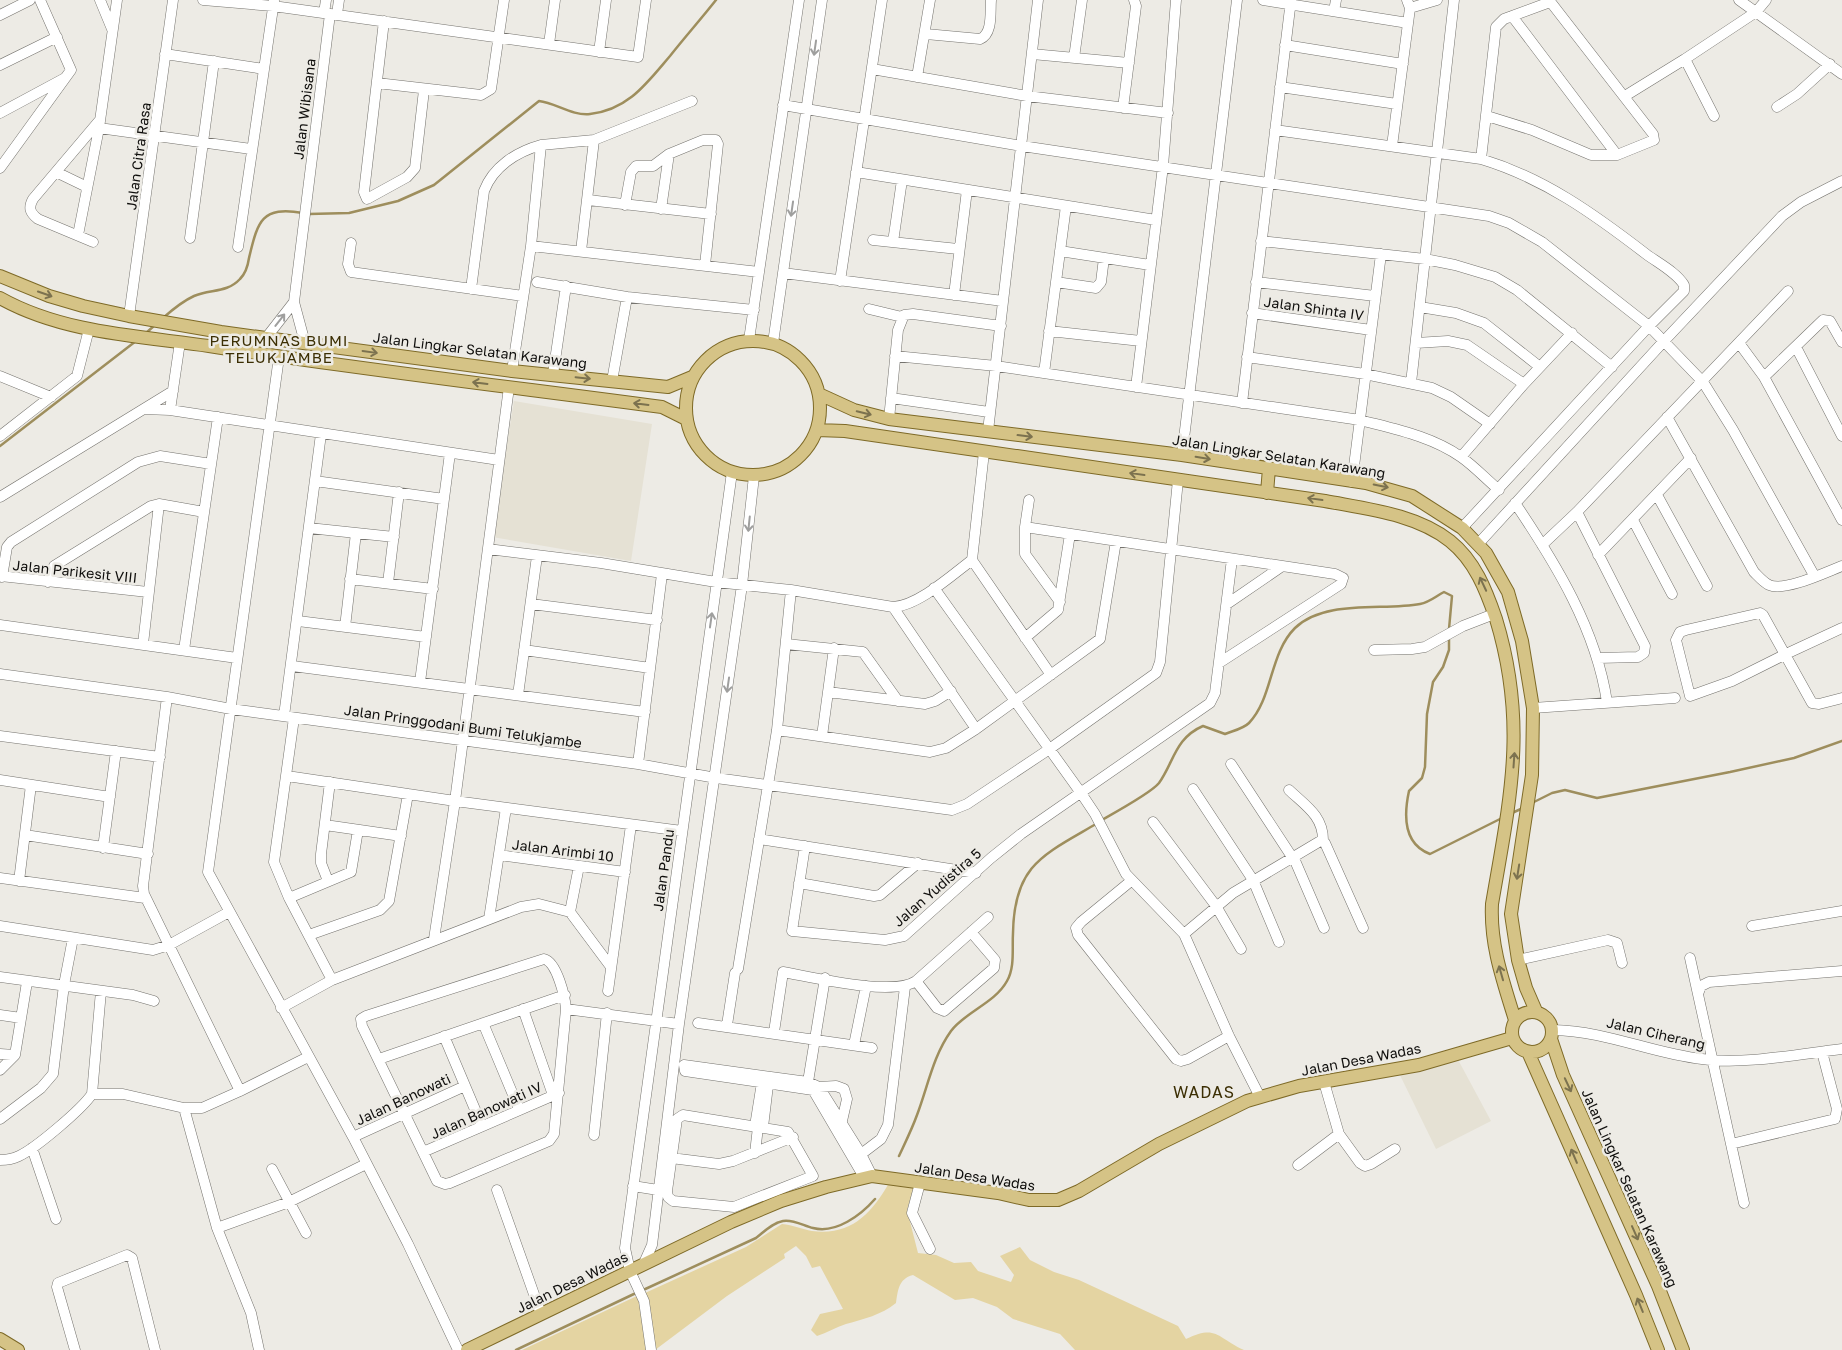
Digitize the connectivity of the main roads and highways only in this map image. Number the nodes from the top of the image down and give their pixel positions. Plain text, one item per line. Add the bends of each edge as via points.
1 (0, 276) edge
2 (0, 298) edge
3 (692, 377) junction
4 (819, 394) junction
5 (686, 420) junction
6 (817, 430) junction
7 (1269, 468) junction
8 (1267, 493) junction
9 (1536, 1011) junction
10 (1515, 1020) junction
11 (1552, 1035) junction
12 (1512, 1038) junction
13 (1528, 1052) junction
14 (0, 1339) edge
15 (18, 1350) edge
16 (467, 1350) edge
17 (1658, 1350) edge
18 (1683, 1350) edge

1 -> 3 main road, Jalan Lingkar Selatan Karawang via 49,296 129,316 266,338 512,371 668,387
5 -> 2 main road via 677,412 662,407 89,329 27,311
3 - 4 main road via 700,364 731,343 749,340 772,343 790,351 805,364
3 - 5 main road via 686,400
4 - 6 main road
4 -> 7 main road, Jalan Lingkar Selatan Karawang via 854,410 888,419
5 - 6 main road via 695,442 710,461 732,472 754,476 774,472 793,463 808,448
8 -> 6 main road via 845,431
7 - 8 main road
7 -> 9 main road, Jalan Lingkar Selatan Karawang via 1389,488 1412,496 1462,528 1495,566 1511,599 1534,708 1529,798 1511,914 1518,960
10 -> 8 main road via 1491,926 1514,771 1515,724 1509,673 1486,592 1472,564 1450,541 1436,532 1388,513 1325,500
9 - 10 main road
9 - 11 main road via 1550,1022
10 - 12 main road
11 - 13 main road via 1542,1050
11 -> 18 main road, Jalan Lingkar Selatan Karawang via 1563,1075 1658,1286
12 - 13 main road via 1518,1047
12 - 16 main road, Jalan Desa Wadas via 1419,1065 1260,1097 1222,1112 1058,1200 1029,1200 868,1176 781,1201 644,1263
17 -> 13 main road
14 - 15 main road

